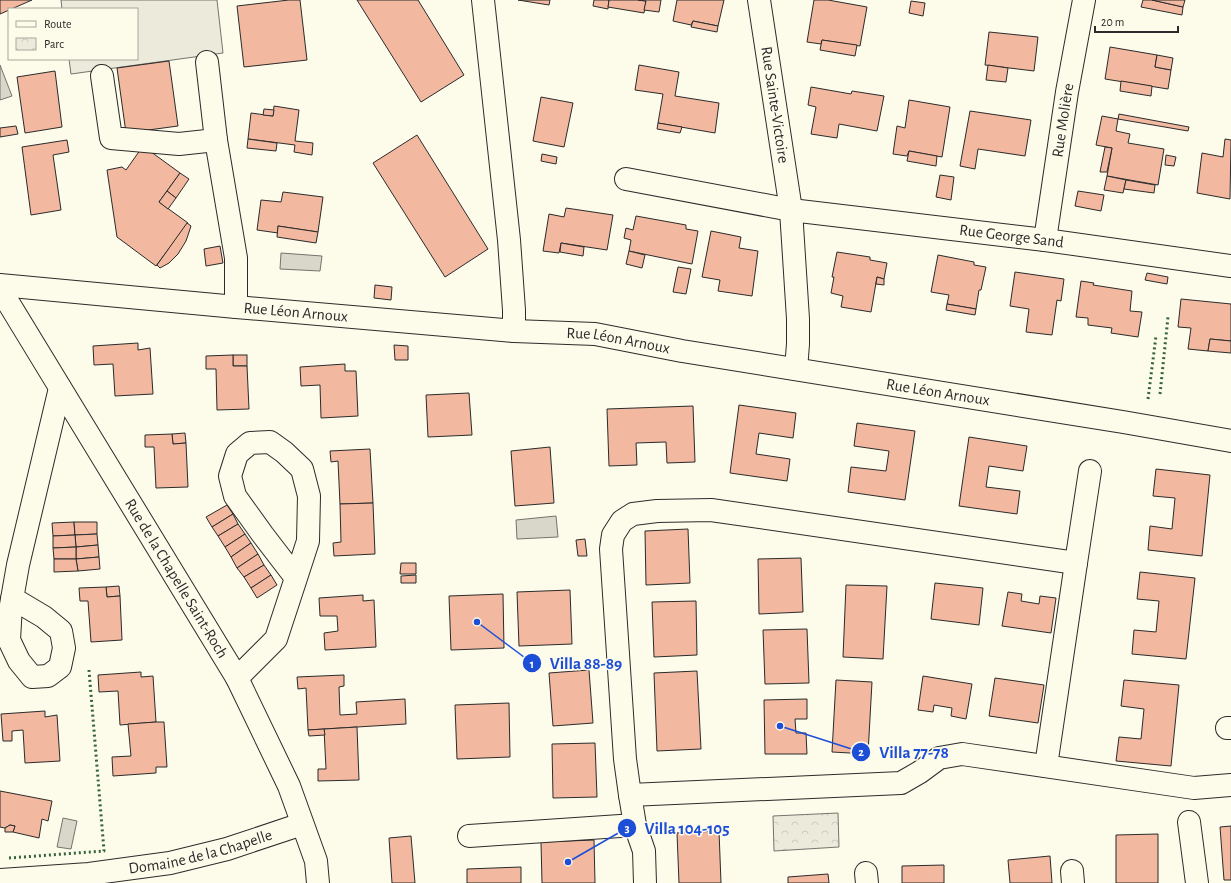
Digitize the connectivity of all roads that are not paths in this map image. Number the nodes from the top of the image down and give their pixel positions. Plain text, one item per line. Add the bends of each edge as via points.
1 (483, 0) edge
2 (759, 0) edge
3 (1084, 0) edge
4 (207, 62) dead end
5 (102, 76) dead end
6 (216, 140) junction
7 (626, 178) dead end
8 (791, 210) junction
9 (1045, 240) junction
10 (1231, 266) edge
11 (0, 285) edge
12 (0, 289) edge
13 (236, 307) junction
14 (514, 331) junction
15 (796, 369) junction
16 (60, 388) junction
17 (1231, 442) edge
18 (1090, 471) dead end
19 (1076, 563) junction
20 (296, 578) junction
21 (12, 598) dead end
22 (236, 678) junction
23 (1046, 766) junction
24 (1231, 785) edge
25 (630, 795) junction
26 (1189, 822) dead end
27 (302, 824) junction
28 (635, 825) junction
29 (469, 836) dead end
30 (0, 880) edge
31 (318, 883) edge
32 (645, 883) edge
33 (1197, 883) edge

1 - 14 street via 509,240
2 - 8 street, Rue Sainte-Victoire
3 - 9 street, Rue Molière via 1067,92
4 - 6 street
5 - 6 street via 111,138 179,144
6 - 13 street via 236,258
7 - 8 street, Rue George Sand
8 - 9 street, Rue George Sand
8 - 15 street, Rue Sainte-Victoire via 798,319
9 - 10 street, Rue George Sand
11 - 13 street, Rue Léon Arnoux
12 - 16 street, Rue de la Chapelle Saint-Roch
13 - 14 street, Rue Léon Arnoux
14 - 15 street, Rue Léon Arnoux via 596,334
15 - 17 street, Rue Léon Arnoux
16 - 21 street
16 - 22 street, Rue de la Chapelle Saint-Roch
18 - 19 street
19 - 23 street
19 - 25 street via 711,510 633,514 622,521 613,535 611,549 625,760
20 - 20 street via 235,496 230,476 237,454 250,443 270,442 302,469 309,496 308,541
20 - 22 street via 276,639
22 - 27 street, Rue de la Chapelle Saint-Roch via 289,786
23 - 24 street via 1194,788
23 - 25 street via 962,754 938,758 901,783
25 - 28 street
26 - 33 street
27 - 30 street, Domaine de la Chapelle via 227,849 170,863 89,874
27 - 31 street, Rue de la Chapelle Saint-Roch via 316,861
28 - 29 street
28 - 32 street via 644,851

